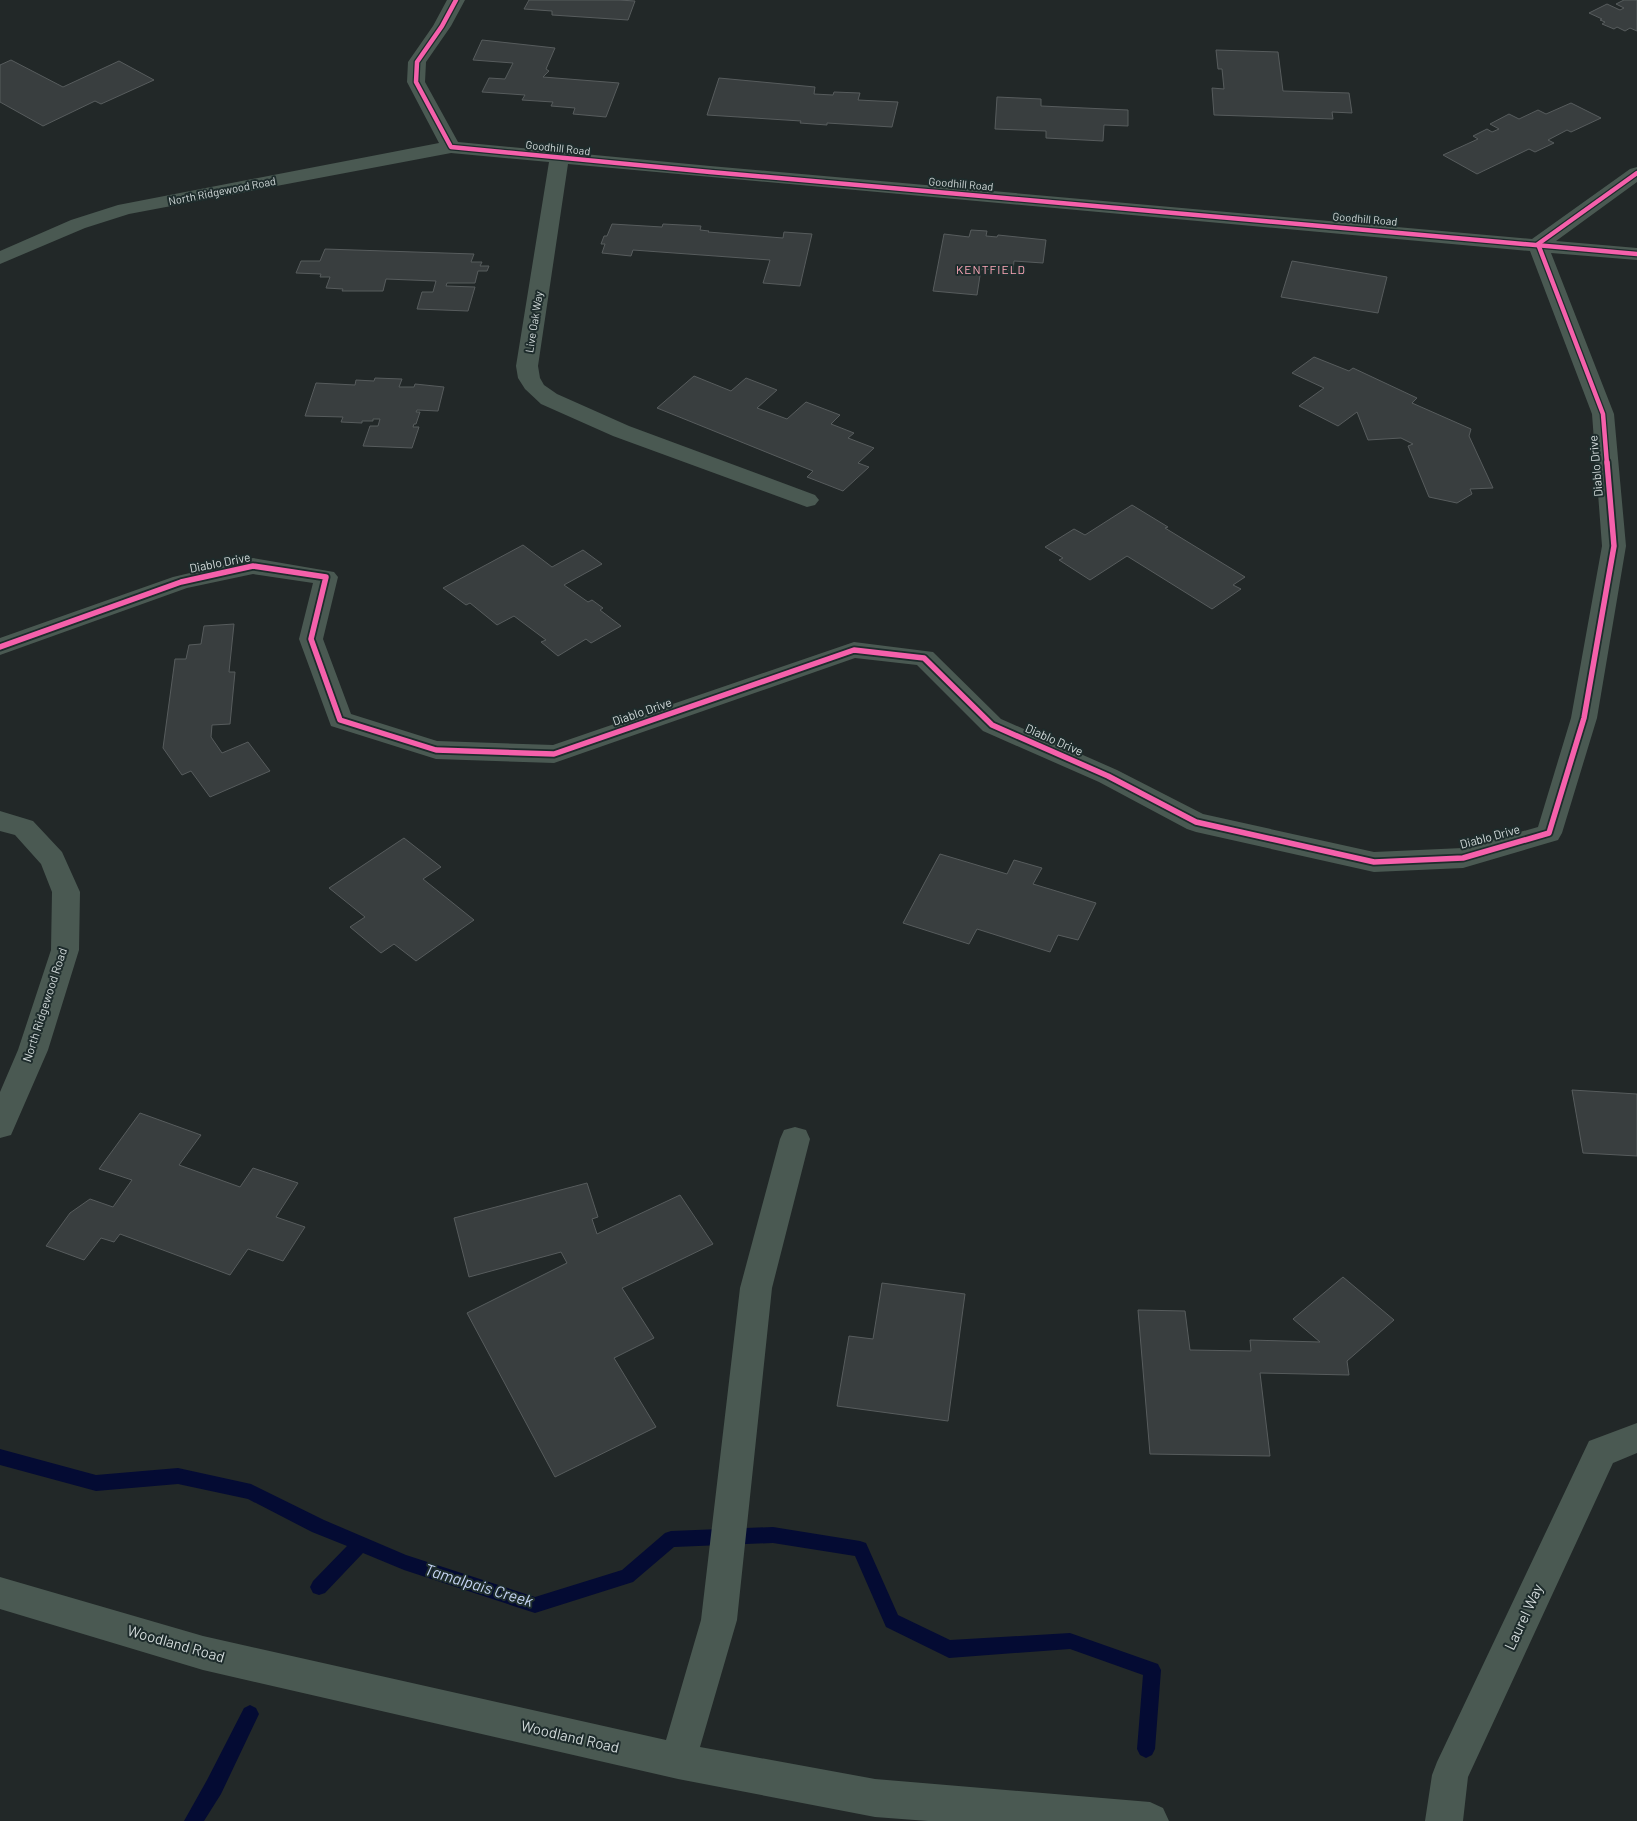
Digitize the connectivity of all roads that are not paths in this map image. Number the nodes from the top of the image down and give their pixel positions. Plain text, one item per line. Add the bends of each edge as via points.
1 (456, 0) edge
2 (451, 147) junction
3 (559, 158) junction
4 (1637, 172) edge
5 (1538, 244) junction
6 (1637, 254) edge
7 (0, 258) edge
8 (807, 500) dead end
9 (0, 647) edge
10 (0, 821) edge
11 (0, 1126) edge
12 (795, 1139) dead end
13 (1637, 1438) edge
14 (0, 1593) edge
15 (678, 1762) junction
16 (1150, 1821) edge
17 (1444, 1821) edge

1 - 2 street via 421,54 415,71 416,82
2 - 3 street, Goodhill Road
2 - 7 street, North Ridgewood Road via 125,209 78,224
3 - 5 street, Goodhill Road
3 - 8 street, Live Oak Way via 527,366 536,390 621,432
4 - 5 street
5 - 6 street, Goodhill Road
5 - 9 street, Diablo Drive via 1603,414 1614,546 1584,718 1549,833 1463,858 1374,862 1196,822 1108,776 992,725 924,658 854,650 554,754 436,750 340,720 310,639 326,576 253,566 180,582
10 - 11 street, North Ridgewood Road via 24,828 52,859 66,892 65,950 33,1050
12 - 15 street via 756,1288 719,1620
13 - 17 street, Laurel Way via 1601,1452 1450,1775
14 - 15 street, Woodland Road via 203,1653
15 - 16 street, Woodland Road via 875,1798

